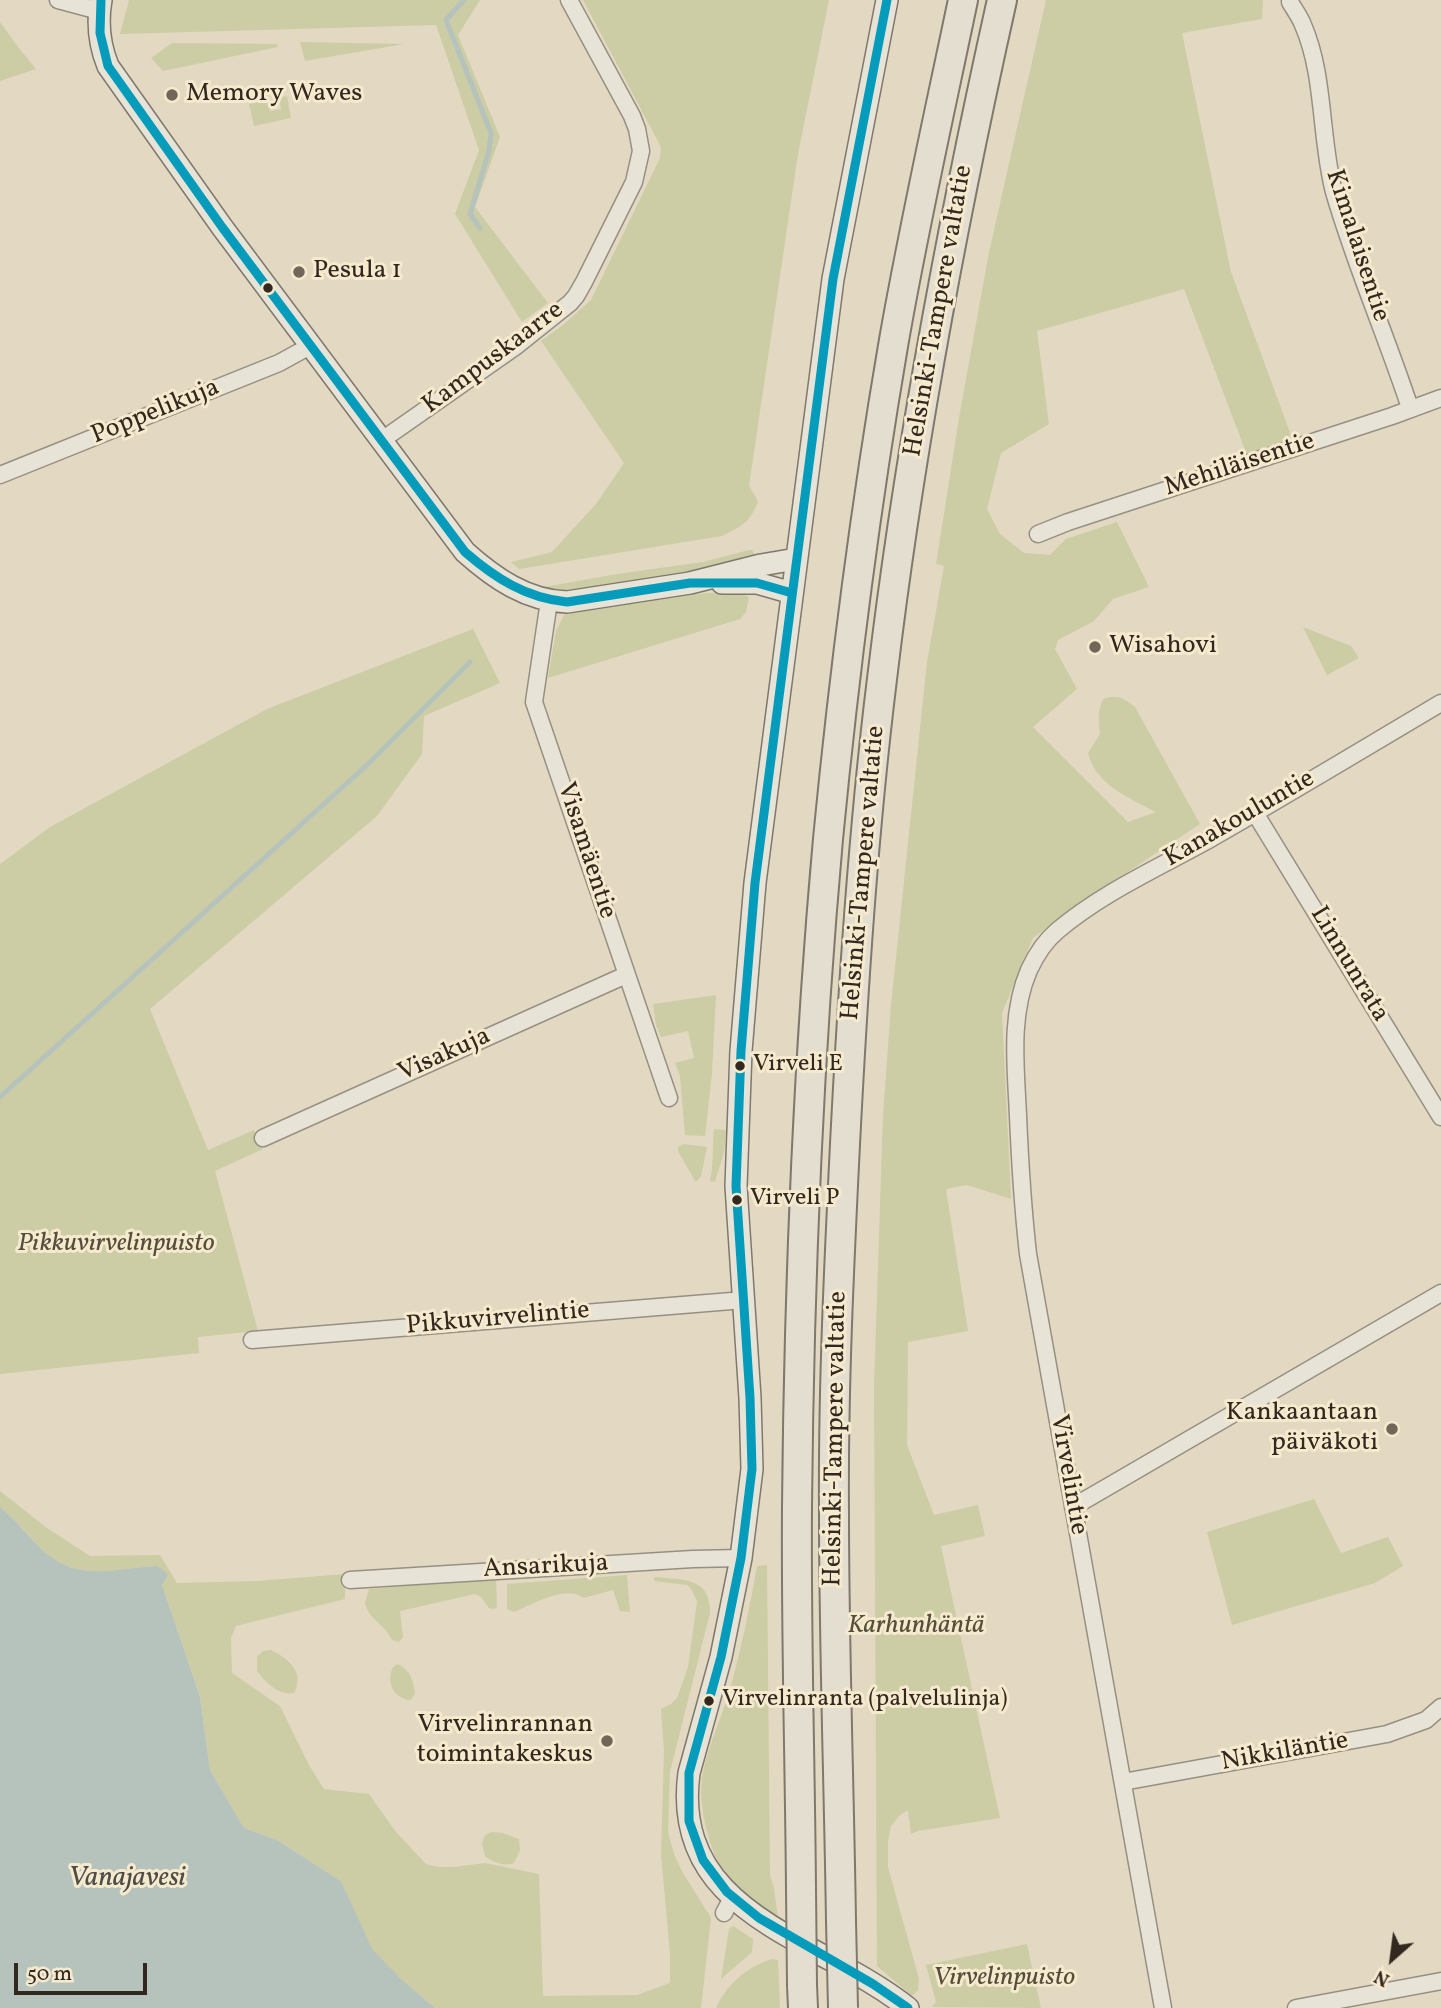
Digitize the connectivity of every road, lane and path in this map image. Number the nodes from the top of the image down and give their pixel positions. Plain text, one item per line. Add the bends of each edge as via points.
1 (58, 0) edge
2 (569, 0) edge
3 (887, 0) edge
4 (963, 0) edge
5 (1002, 0) edge
6 (1290, 2) edge
7 (100, 6) edge
8 (310, 346) junction
9 (1441, 398) edge
10 (1410, 408) junction
11 (382, 440) junction
12 (0, 475) edge
13 (1038, 534) dead end
14 (796, 559) junction
15 (690, 583) junction
16 (792, 593) junction
17 (549, 601) junction
18 (1441, 703) edge
19 (1255, 813) junction
20 (1045, 944) joint
21 (626, 975) junction
22 (669, 1098) dead end
23 (1441, 1117) edge
24 (263, 1138) dead end
25 (1441, 1293) edge
26 (744, 1300) junction
27 (253, 1340) dead end
28 (1073, 1507) junction
29 (741, 1558) junction
30 (350, 1580) dead end
31 (1441, 1707) edge
32 (1123, 1782) junction
33 (1441, 1981) edge
34 (802, 1997) edge
35 (843, 2008) edge
36 (908, 2008) edge
37 (1163, 2008) edge
38 (1296, 2008) edge

1 - 7 street
2 - 11 street, Kampuskaarre via 638,129 641,151 634,182 570,303
3 - 14 main road via 833,279
4 - 34 highway, Helsinki-Tampere valtatie, bridge via 893,343 864,527 828,840 802,1269 797,1510
5 - 35 highway, Helsinki-Tampere valtatie, bridge via 931,349 884,664 865,842 839,1267 834,1509
6 - 10 street, Kimalaisentie via 1312,54 1334,189
7 - 8 main road via 100,38 108,66
8 - 11 main road
8 - 12 street, Poppelikuja via 279,363
9 - 10 street, Mehiläisentie
10 - 13 street, Mehiläisentie
11 - 17 main road via 465,552 497,578
14 - 15 main road
14 - 16 main road
15 - 16 main road via 757,583
15 - 17 main road
16 - 26 main road via 755,883 741,1051 736,1186
17 - 21 street, Visamäentie via 534,702
18 - 19 street, Kanakouluntie
19 - 20 street, Kanakouluntie via 1098,902
19 - 23 street, Linnunrata
20 - 28 street, Virvelintie via 1021,993 1015,1066 1028,1254
21 - 22 street, Visamäentie
21 - 24 street, Visakuja
25 - 28 street
26 - 27 street, Pikkuvirvelintie
26 - 29 main road via 752,1469
28 - 32 street, Virvelintie
29 - 30 street, Ansarikuja
29 - 36 main road via 721,1657 689,1773 687,1812 693,1836 728,1906 755,1917
31 - 32 street, Nikkiläntie via 1426,1720 1387,1734
32 - 37 street, Virvelintie
33 - 38 street

